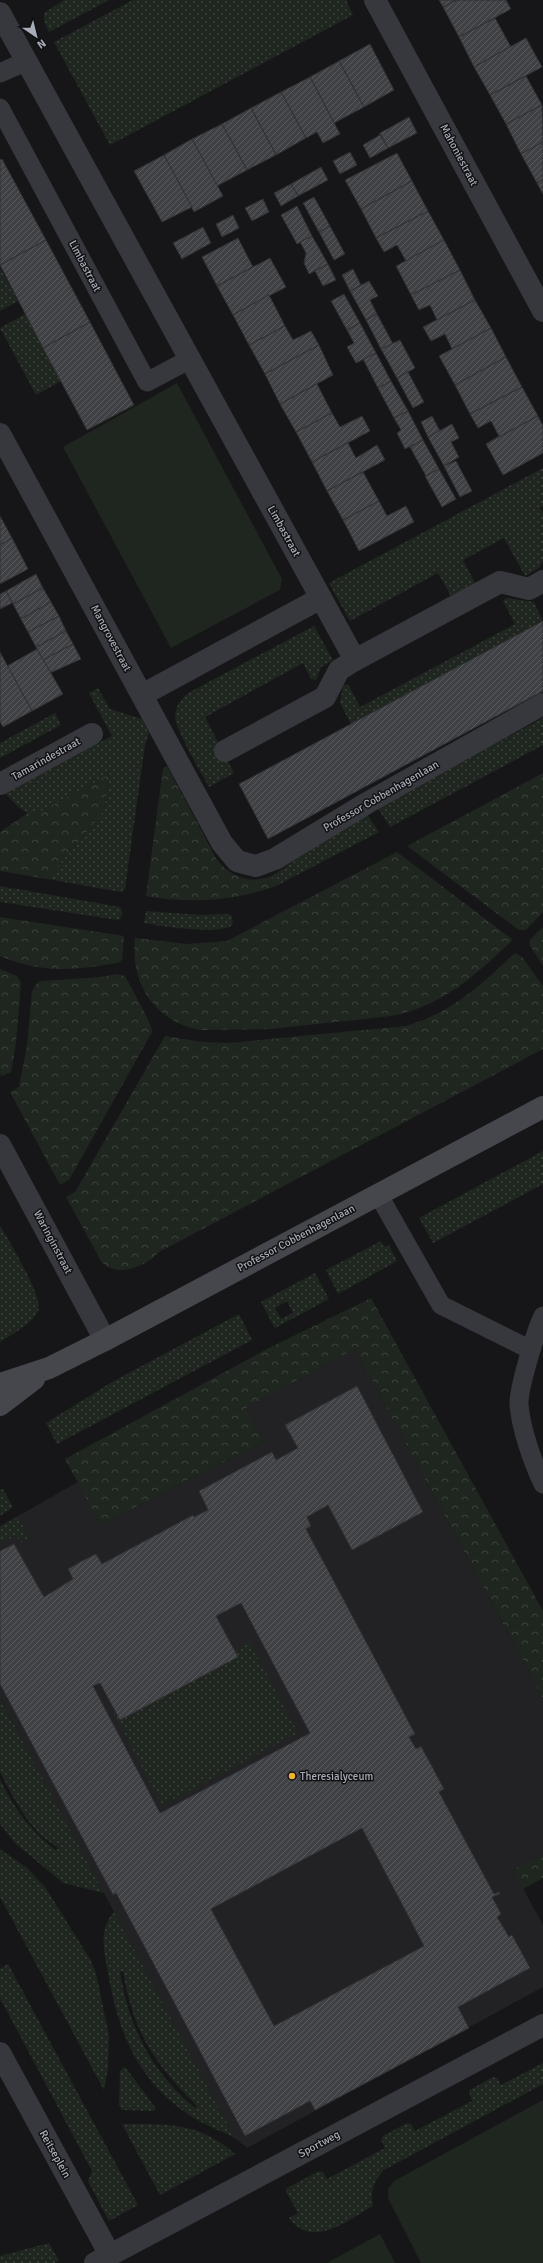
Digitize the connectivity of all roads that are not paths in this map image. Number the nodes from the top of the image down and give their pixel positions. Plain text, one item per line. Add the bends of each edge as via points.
1 (3, 0) edge
2 (375, 0) edge
3 (0, 2) edge
4 (0, 13) edge
5 (26, 61) junction
6 (0, 73) edge
7 (0, 108) edge
8 (543, 311) edge
9 (190, 359) junction
10 (0, 434) edge
11 (543, 581) edge
12 (321, 598) junction
13 (355, 660) junction
14 (142, 695) junction
15 (543, 704) edge
16 (92, 734) dead end
17 (225, 751) dead end
18 (0, 784) edge
19 (222, 843) joint
20 (543, 1106) edge
21 (0, 1145) edge
22 (378, 1194) junction
23 (543, 1316) edge
24 (105, 1340) junction
25 (531, 1350) junction
26 (49, 1368) junction
27 (0, 1384) edge
28 (0, 1404) edge
29 (543, 1484) edge
30 (543, 2025) edge
31 (0, 2053) edge
32 (102, 2259) edge

1 - 3 street
2 - 8 street, Mahoniestraat
4 - 5 street, Limbastraat
5 - 6 lane
5 - 9 street, Limbastraat
7 - 9 lane, Limbastraat via 147,382
9 - 12 street, Limbastraat
10 - 14 street, Mangrovestraat
11 - 13 street via 528,589 500,582
12 - 13 street
12 - 14 street
13 - 17 street via 339,670 325,698
14 - 19 street, Mangrovestraat
15 - 19 street, Professor Cobbenhagenlaan via 367,803 275,859 256,866 237,861
16 - 18 street, Tamarindestraat
20 - 22 street, Professor Cobbenhagenlaan
21 - 24 street, Waringinstraat
22 - 24 street, Professor Cobbenhagenlaan
22 - 25 lane via 441,1305
23 - 25 lane
24 - 26 street, Professor Cobbenhagenlaan
25 - 29 lane via 519,1404 533,1464
26 - 27 street, Professor Cobbenhagenlaan
26 - 28 street, Professor Cobbenhagenlaan
30 - 32 street, Sportweg
31 - 32 street, Reitseplein

